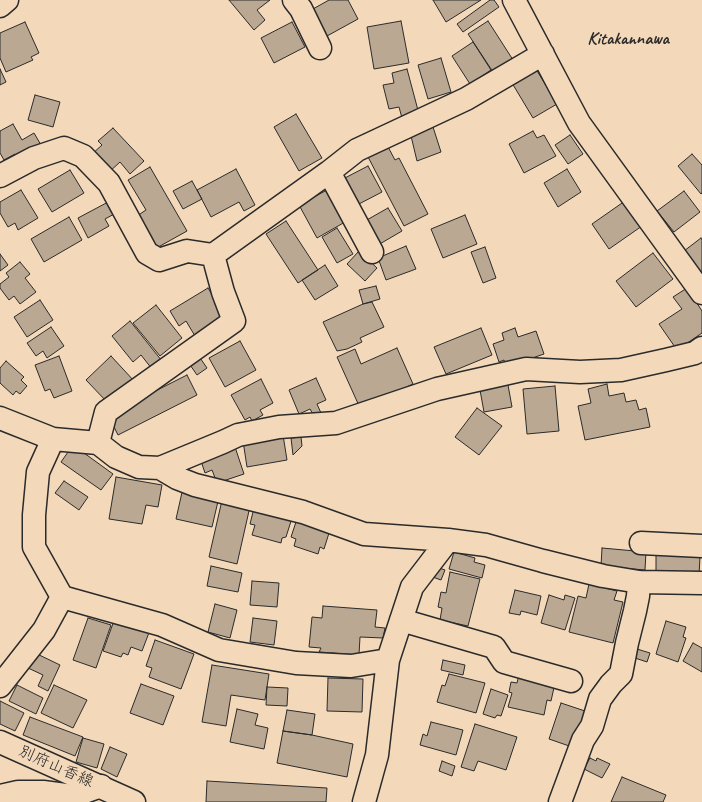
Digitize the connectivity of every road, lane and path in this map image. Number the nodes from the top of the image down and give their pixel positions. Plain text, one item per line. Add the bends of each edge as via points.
1 (6, 0) edge
2 (294, 0) edge
3 (514, 0) edge
4 (0, 6) edge
5 (320, 48) dead end
6 (543, 54) junction
7 (329, 172) junction
8 (0, 176) edge
9 (372, 252) dead end
10 (213, 255) junction
11 (702, 292) edge
12 (702, 348) edge
13 (0, 418) edge
14 (53, 439) junction
15 (98, 443) junction
16 (160, 468) junction
17 (448, 540) junction
18 (641, 543) dead end
19 (702, 546) edge
20 (639, 582) junction
21 (702, 583) edge
22 (62, 597) junction
23 (401, 620) junction
24 (388, 660) junction
25 (571, 680) dead end
26 (0, 686) edge
27 (0, 742) edge
28 (101, 786) junction
29 (0, 796) edge
30 (561, 801) edge
31 (134, 802) edge
32 (364, 802) edge

1 - 4 street
2 - 5 street via 301,8
3 - 6 street
6 - 7 street via 466,100 357,150
6 - 11 street via 579,123
7 - 9 street
7 - 10 street
8 - 10 street via 34,158 64,148 84,156 109,183 147,253 159,260 187,251
10 - 15 street via 234,321 106,412
12 - 16 street via 695,353 621,370 580,372 526,369 437,388 336,423 279,427 238,435
13 - 14 street
14 - 15 street
14 - 22 street via 38,472 34,547
15 - 16 street via 116,457 139,467
16 - 17 street via 195,485 303,512 364,534
17 - 20 street via 486,545 603,576
17 - 23 street via 412,587
18 - 19 street
20 - 21 street
20 - 30 street via 621,674 600,698 592,726 583,740
22 - 24 street via 162,625 219,650 296,663 351,666
22 - 26 street via 44,630
23 - 24 street
23 - 25 street via 494,647 504,662
24 - 32 street via 377,755
27 - 28 street, 別府山香線
28 - 29 street via 73,796 43,792 18,792
28 - 31 street, 別府山香線

